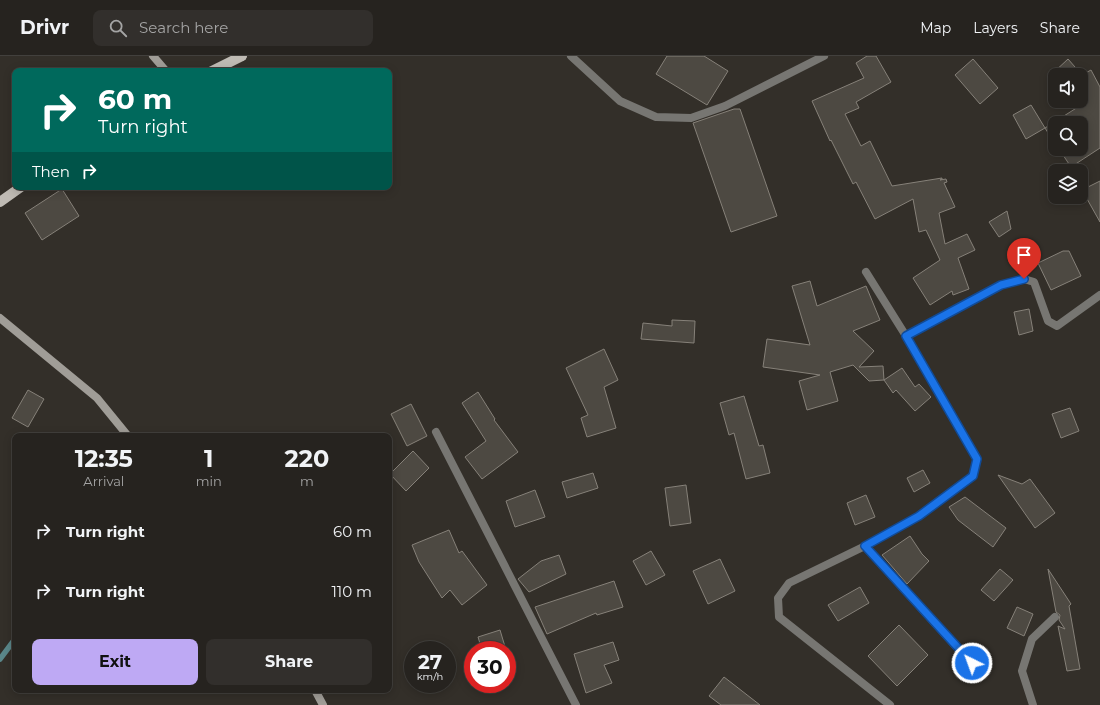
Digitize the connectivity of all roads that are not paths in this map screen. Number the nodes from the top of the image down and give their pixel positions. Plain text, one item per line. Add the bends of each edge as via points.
1 (153, 56) edge
2 (242, 56) edge
3 (571, 56) edge
4 (824, 56) edge
5 (163, 68) edge
6 (218, 68) edge
7 (17, 190) edge
8 (0, 202) edge
9 (866, 272) dead end
10 (1100, 295) edge
11 (0, 318) edge
12 (906, 336) junction
13 (436, 432) dead end
14 (126, 433) edge
15 (865, 546) junction
16 (1055, 617) dead end
17 (982, 675) dead end
18 (317, 693) edge
19 (323, 705) edge
20 (576, 705) edge
21 (890, 705) edge
22 (1033, 705) edge

1 - 5 street
2 - 6 main road
3 - 4 street via 620,101 656,117 691,118 725,106
7 - 8 main road
9 - 12 street
10 - 12 street via 1057,326 1048,321 1034,282 1024,279 1001,285
11 - 14 street via 97,398
12 - 15 street via 977,459 973,476 919,516
13 - 20 street
15 - 17 street
15 - 21 street via 789,583 778,598 779,617
16 - 22 street via 1032,639 1022,671
18 - 19 street

